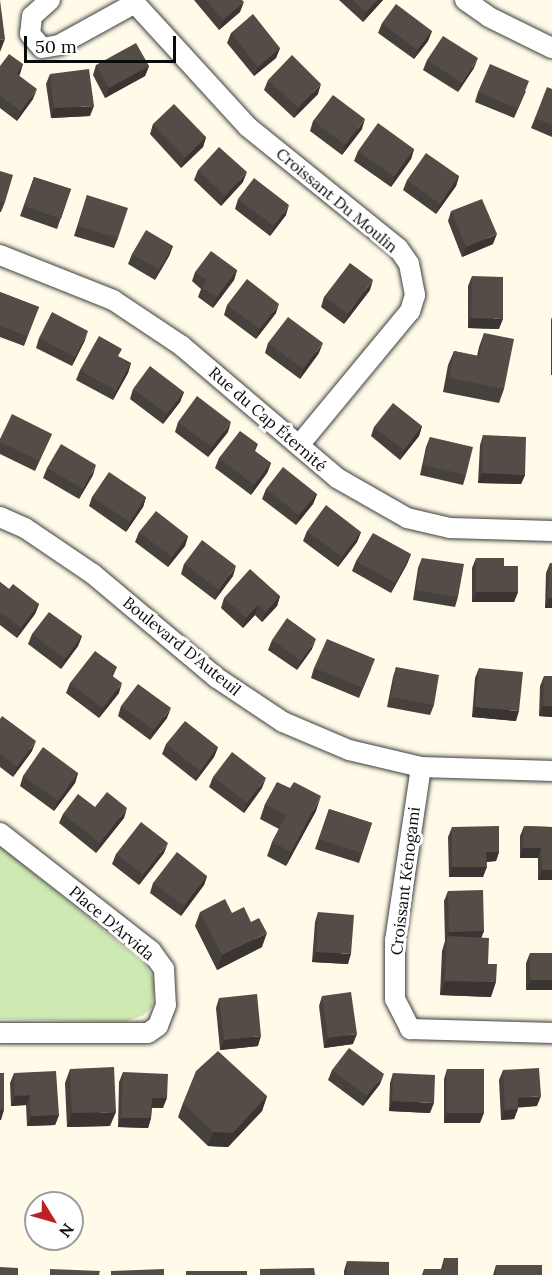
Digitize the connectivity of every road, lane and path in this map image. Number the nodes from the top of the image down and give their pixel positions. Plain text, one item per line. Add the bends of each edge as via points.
1 (50, 0) edge
2 (465, 0) edge
3 (133, 2) edge
4 (552, 48) edge
5 (0, 255) edge
6 (299, 445) junction
7 (0, 517) edge
8 (552, 531) edge
9 (421, 767) junction
10 (552, 771) edge
11 (0, 833) edge
12 (0, 1033) edge
13 (552, 1033) edge

1 - 3 street, Croissant Du Moulin via 32,16 30,34 42,48 59,45
2 - 4 street via 489,17
3 - 6 street, Croissant Du Moulin via 248,127 398,248 409,264 415,295 410,311
5 - 6 street, Rue du Cap Éternité via 113,300 182,346
6 - 8 street, Rue du Cap Éternité via 337,478 407,518 450,528
7 - 9 street, Boulevard D'Auteuil via 25,528 93,574 217,678 283,722 349,750
9 - 10 street, Boulevard D'Auteuil
9 - 13 street, Croissant Kénogami via 394,940 395,999 410,1029
11 - 12 street, Place D'Arvida via 151,951 164,969 166,1005 158,1026 148,1033

